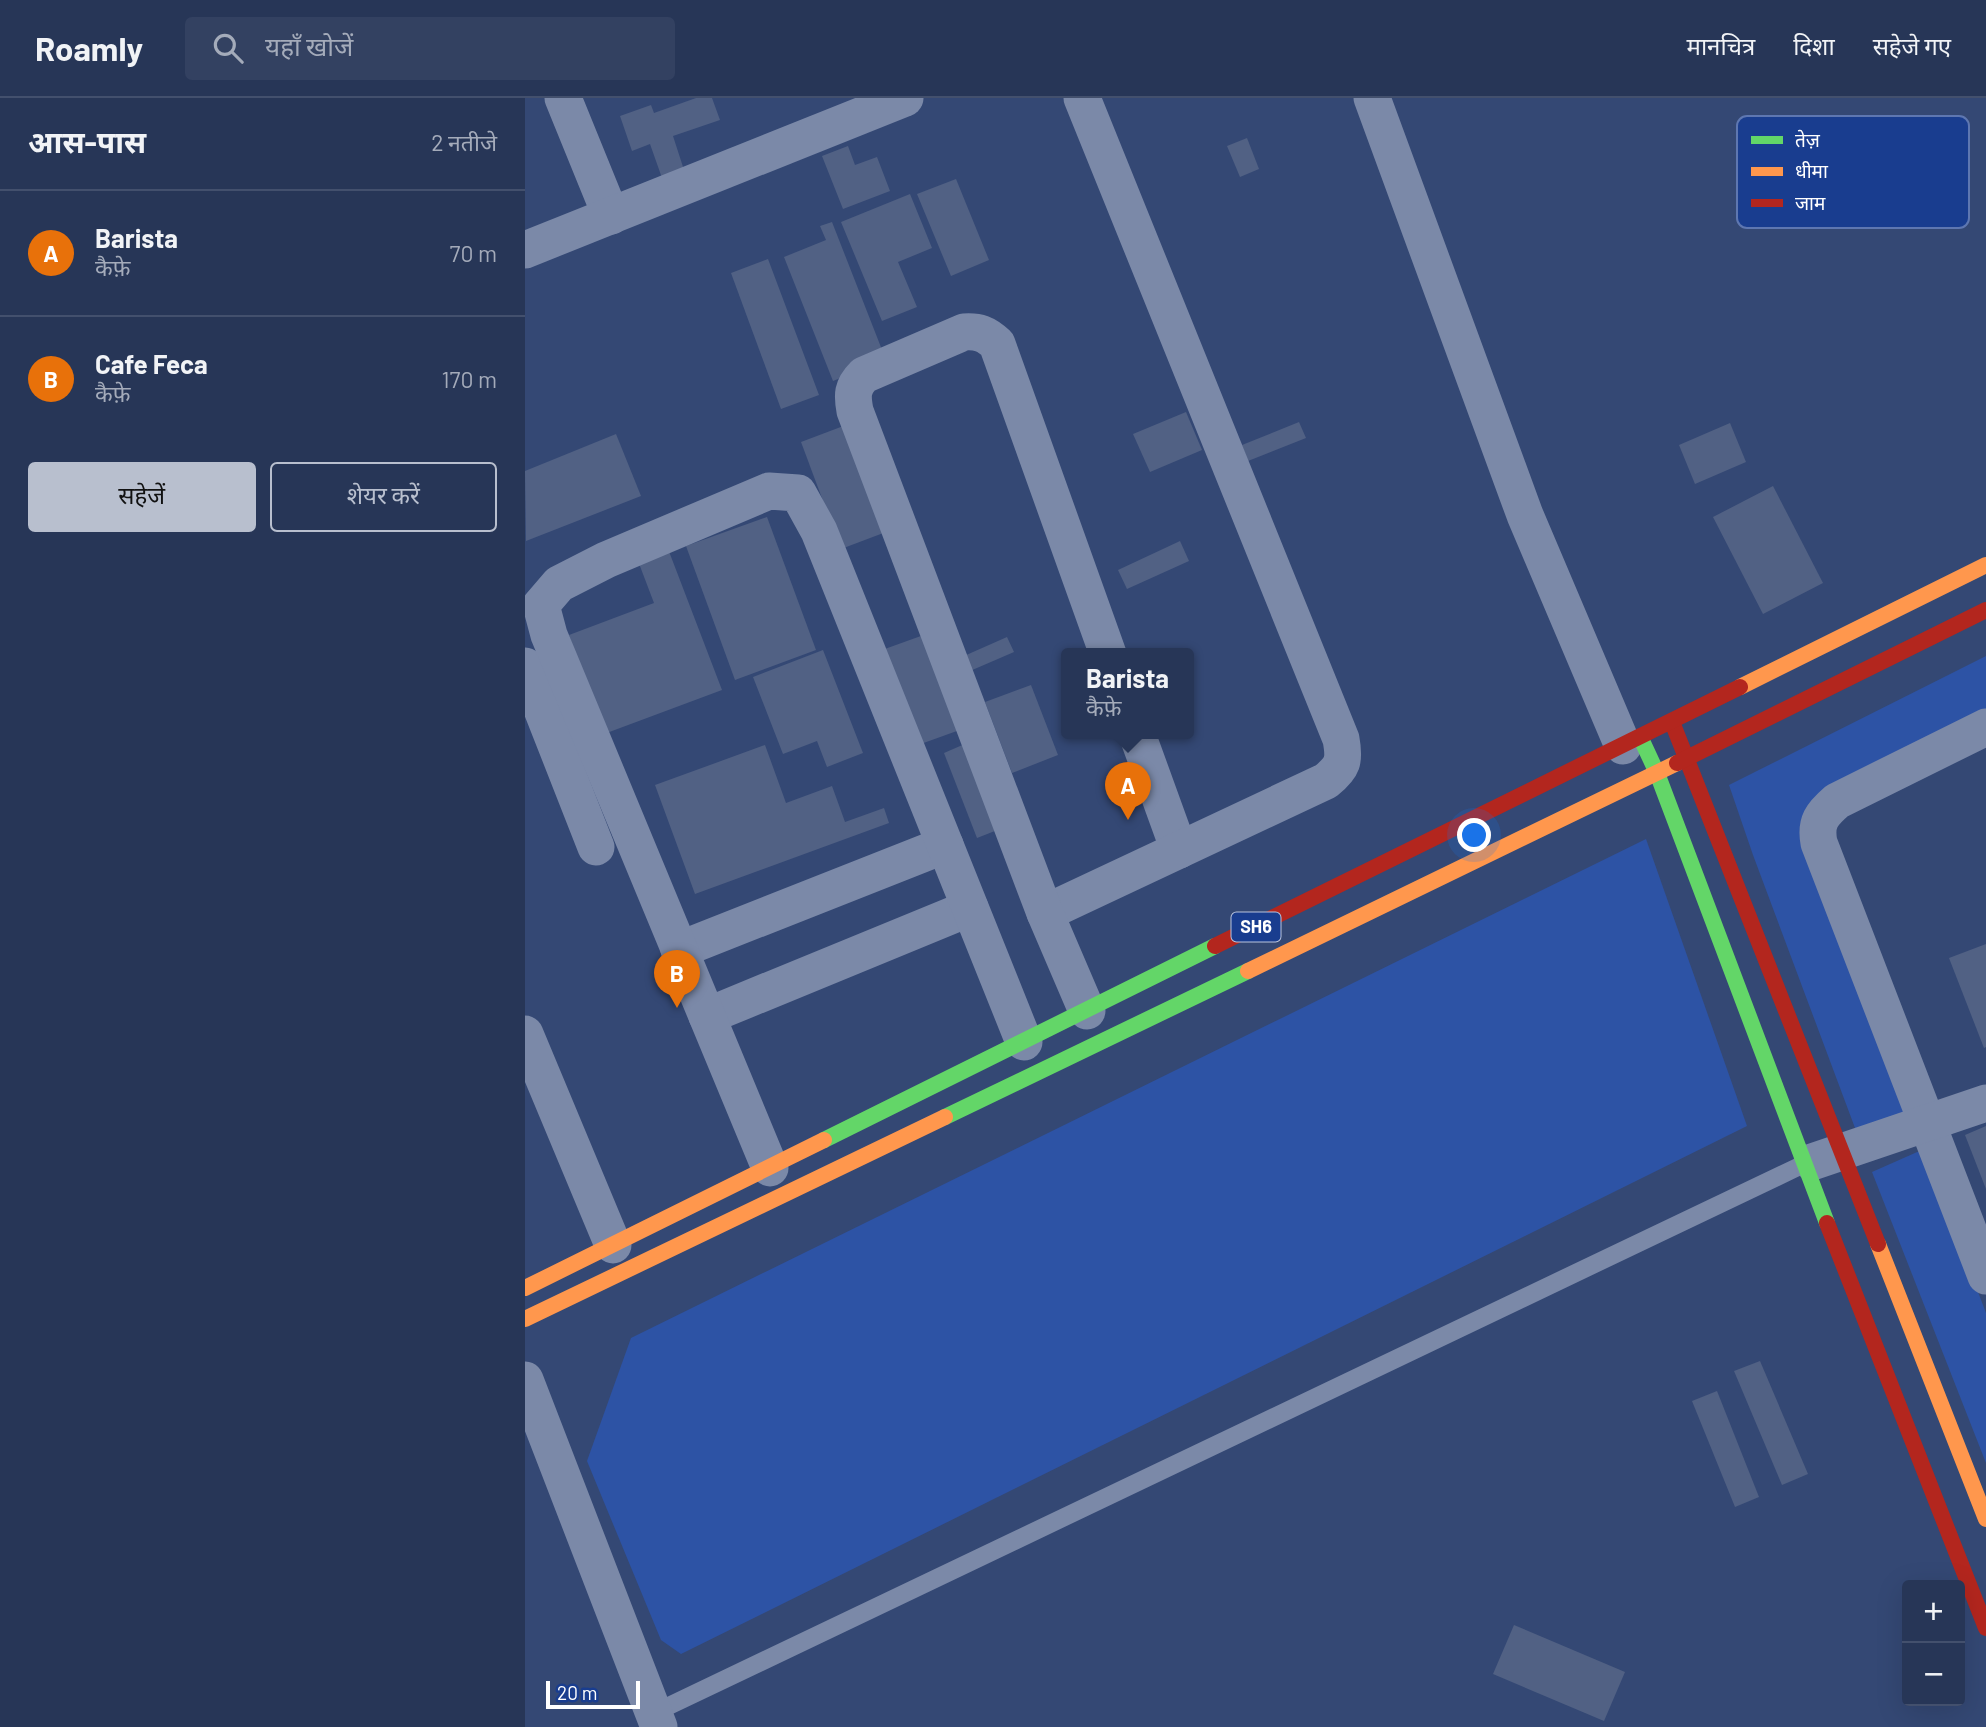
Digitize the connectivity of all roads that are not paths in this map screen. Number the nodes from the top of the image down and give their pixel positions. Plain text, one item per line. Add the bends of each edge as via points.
1 (563, 98) edge
2 (905, 98) edge
3 (1082, 98) edge
4 (1372, 98) edge
5 (611, 216) junction
6 (525, 250) edge
7 (1986, 565) edge
8 (1986, 610) edge
9 (1106, 648) edge
10 (525, 666) edge
11 (1671, 722) junction
12 (1986, 727) edge
13 (1139, 739) edge
14 (1631, 742) junction
15 (1687, 758) junction
16 (1657, 774) junction
17 (945, 845) junction
18 (596, 848) dead end
19 (1179, 850) junction
20 (970, 908) junction
21 (1045, 913) junction
22 (679, 950) junction
23 (1087, 1011) junction
24 (707, 1016) junction
25 (525, 1034) edge
26 (1024, 1042) junction
27 (1986, 1103) edge
28 (1928, 1124) junction
29 (1843, 1153) junction
30 (1804, 1164) junction
31 (770, 1168) junction
32 (613, 1245) junction
33 (1986, 1276) edge
34 (525, 1288) edge
35 (525, 1319) edge
36 (525, 1381) edge
37 (1986, 1519) edge
38 (1986, 1628) edge
39 (657, 1720) edge

1 - 5 street
2 - 5 street
3 - 19 street via 1344,755 1339,770 1326,781
4 - 14 street via 1525,515
5 - 6 street
7 - 11 main road, SH6
8 - 15 main road, SH6
9 - 21 street via 997,344 987,335 964,332 864,375 852,396 855,411
10 - 18 street
11 - 14 main road, SH6
11 - 15 main road
12 - 28 street via 1837,801 1821,815 1816,830
13 - 19 street
14 - 16 main road
14 - 23 main road, SH6
15 - 16 main road, SH6
15 - 29 main road
16 - 30 main road
16 - 35 main road, SH6
17 - 20 street
17 - 22 street
17 - 22 street via 818,531 798,493 769,491 606,560 559,584 541,605 549,635
19 - 21 street
20 - 24 street
20 - 26 street
21 - 23 street
22 - 24 street
23 - 26 main road, SH6
24 - 31 street
25 - 32 street
26 - 31 main road, SH6
27 - 28 street
28 - 29 street
28 - 33 street
29 - 30 street
29 - 37 main road
30 - 38 main road
30 - 39 lane
31 - 32 main road, SH6
32 - 34 main road, SH6
36 - 39 street

